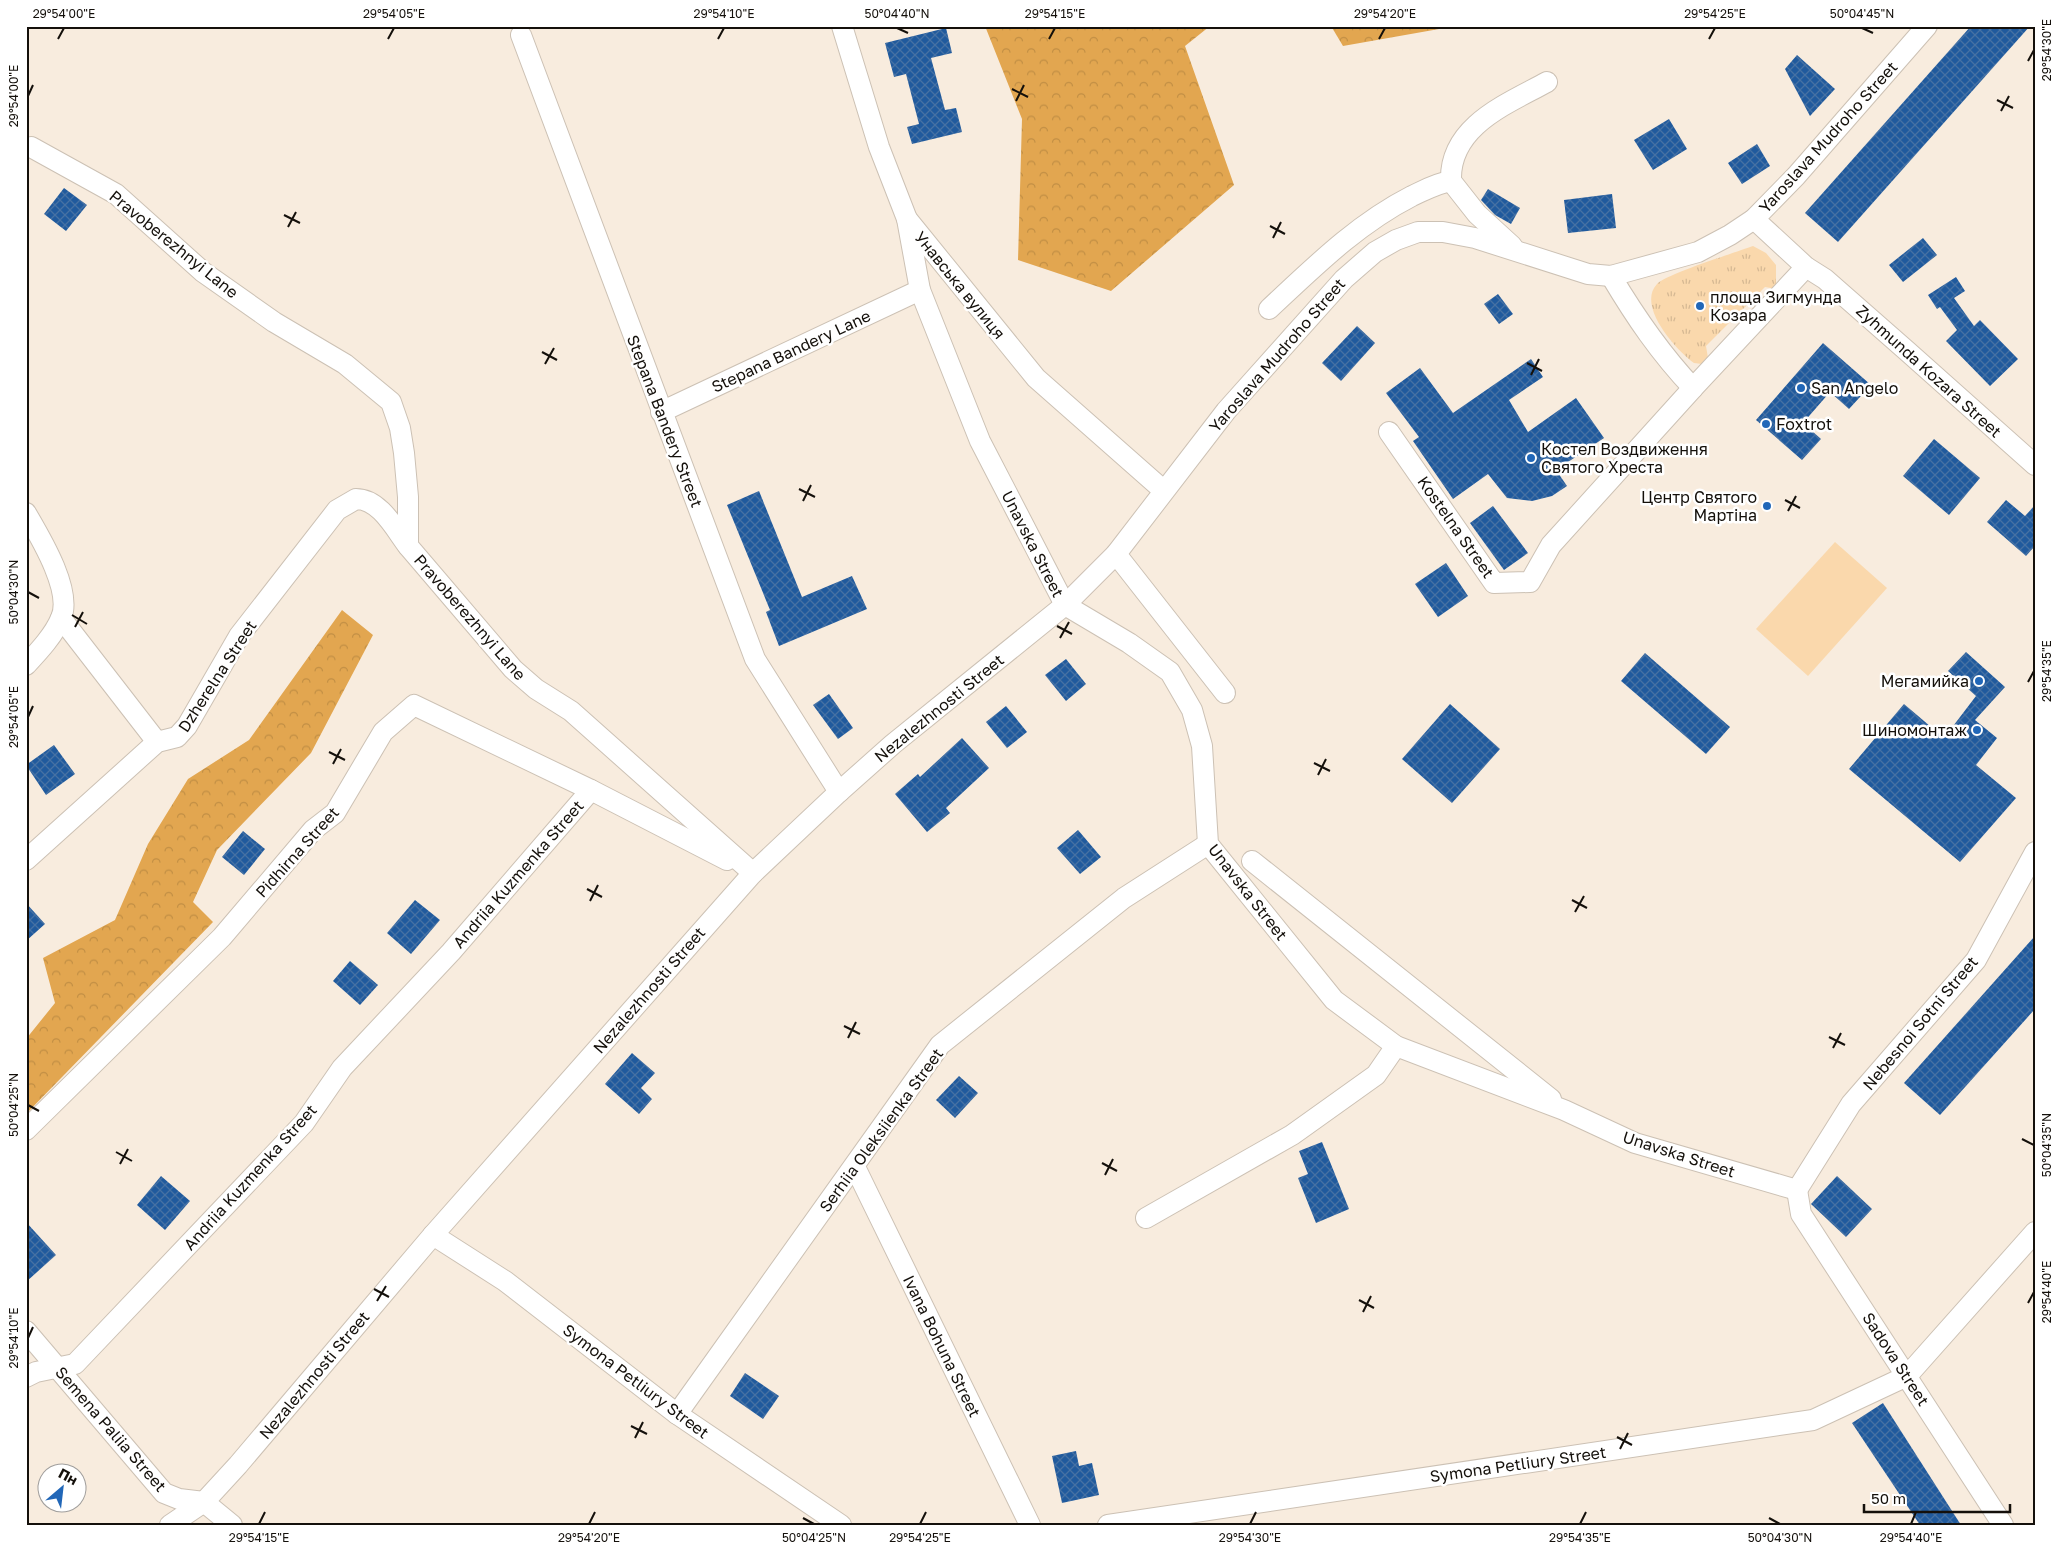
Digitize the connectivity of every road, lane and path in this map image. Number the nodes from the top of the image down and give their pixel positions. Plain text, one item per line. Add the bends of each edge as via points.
1 (842, 26) edge
2 (1927, 26) edge
3 (521, 35) dead end
4 (1547, 82) dead end
5 (31, 147) dead end
6 (1451, 181) junction
7 (906, 219) junction
8 (1754, 219) junction
9 (1521, 254) junction
10 (1806, 266) junction
11 (1611, 276) junction
12 (920, 290) junction
13 (1268, 309) dead end
14 (1693, 388) junction
15 (661, 412) junction
16 (1389, 432) dead end
17 (2035, 465) edge
18 (1163, 490) junction
19 (26, 513) edge
20 (408, 546) junction
21 (1116, 554) junction
22 (1064, 605) junction
23 (61, 618) junction
24 (26, 665) edge
25 (1226, 693) dead end
26 (157, 742) junction
27 (591, 790) junction
28 (839, 792) junction
29 (1208, 844) junction
30 (2035, 852) edge
31 (26, 860) edge
32 (1252, 861) dead end
33 (753, 873) junction
34 (1396, 1046) junction
35 (1564, 1110) junction
36 (26, 1130) edge
37 (855, 1167) junction
38 (1797, 1190) junction
39 (1146, 1218) dead end
40 (2035, 1232) edge
41 (433, 1235) junction
42 (26, 1331) edge
43 (59, 1369) junction
44 (1907, 1376) junction
45 (26, 1377) edge
46 (677, 1414) junction
47 (204, 1502) junction
48 (170, 1525) edge
49 (232, 1525) edge
50 (841, 1525) edge
51 (1030, 1525) edge
52 (1108, 1525) edge
53 (2003, 1525) edge

1 - 7 street, Унавська вулиця via 879,147
2 - 8 street, Yaroslava Mudroho Street via 1796,176
3 - 15 street, Stepana Bandery Street
4 - 6 street via 1478,122 1465,135 1451,171
5 - 20 street, Pravoberezhnyi Lane via 116,194 203,272 274,322 345,364 391,402 404,453
6 - 9 street, Yaroslava Mudroho Street via 1478,214
6 - 13 street, Yaroslava Mudroho Street via 1440,183 1385,210 1349,235
7 - 12 street, Unavska Street
7 - 18 street, Унавська вулиця via 1036,378
8 - 10 street, Zyhmunda Kozara Street
8 - 11 street, Yaroslava Mudroho Street via 1698,252
9 - 11 street, Yaroslava Mudroho Street via 1588,274
9 - 18 street, Yaroslava Mudroho Street via 1475,238 1443,232 1418,232 1376,252 1344,279 1287,340
10 - 14 street
10 - 17 street, Zyhmunda Kozara Street via 1878,324
11 - 14 street via 1662,355
12 - 15 street, Stepana Bandery Lane
12 - 22 street, Unavska Street via 980,442
14 - 16 street, Kostelna Street via 1551,545 1530,582 1494,583
15 - 28 street, Stepana Bandery Street via 755,659
18 - 21 street, Nezalezhnosti Street
19 - 23 street via 48,551 62,591
20 - 26 street, Dzherelna Street via 370,502 356,499 346,504 326,522 240,636 187,726 177,737
20 - 33 street, Pravoberezhnyi Lane via 524,679 571,711
21 - 22 street, Nezalezhnosti Street
21 - 25 street
22 - 28 street, Nezalezhnosti Street
22 - 29 street, Unavska Street via 1130,643 1170,672 1192,710 1202,746
23 - 24 street
23 - 26 street
26 - 31 street, Dzherelna Street
27 - 33 street, Pidhirna Street
27 - 36 street, Pidhirna Street via 414,705 383,732 335,812 312,830 222,937
27 - 43 street, Andriia Kuzmenka Street via 451,952 342,1068 304,1123 75,1364
28 - 33 street, Nezalezhnosti Street
29 - 34 street, Unavska Street via 1334,1000
29 - 37 street, Serhiia Oleksiienka Street via 1124,898 940,1045
30 - 38 street, Nebesnoi Sotni Street via 1976,960 1851,1104
32 - 35 street, Unavska Street
33 - 41 street, Nezalezhnosti Street
34 - 35 street, Unavska Street
34 - 39 street via 1376,1075 1292,1135
35 - 38 street, Unavska Street via 1635,1143
37 - 46 street, Serhiia Oleksiienka Street
37 - 51 street, Ivana Bohuna Street
38 - 44 street, Sadova Street via 1801,1214
40 - 44 street, Symona Petliury Street
41 - 46 street, Symona Petliury Street via 505,1281
41 - 47 street, Nezalezhnosti Street
42 - 43 street, Semena Paliia Street
43 - 45 street, Andriia Kuzmenka Street via 36,1372
43 - 47 street, Semena Paliia Street via 164,1493 179,1499
44 - 52 street, Symona Petliury Street via 1813,1420
44 - 53 street, Sadova Street
46 - 50 street, Symona Petliury Street
47 - 48 street, Nezalezhnosti Street
47 - 49 street

